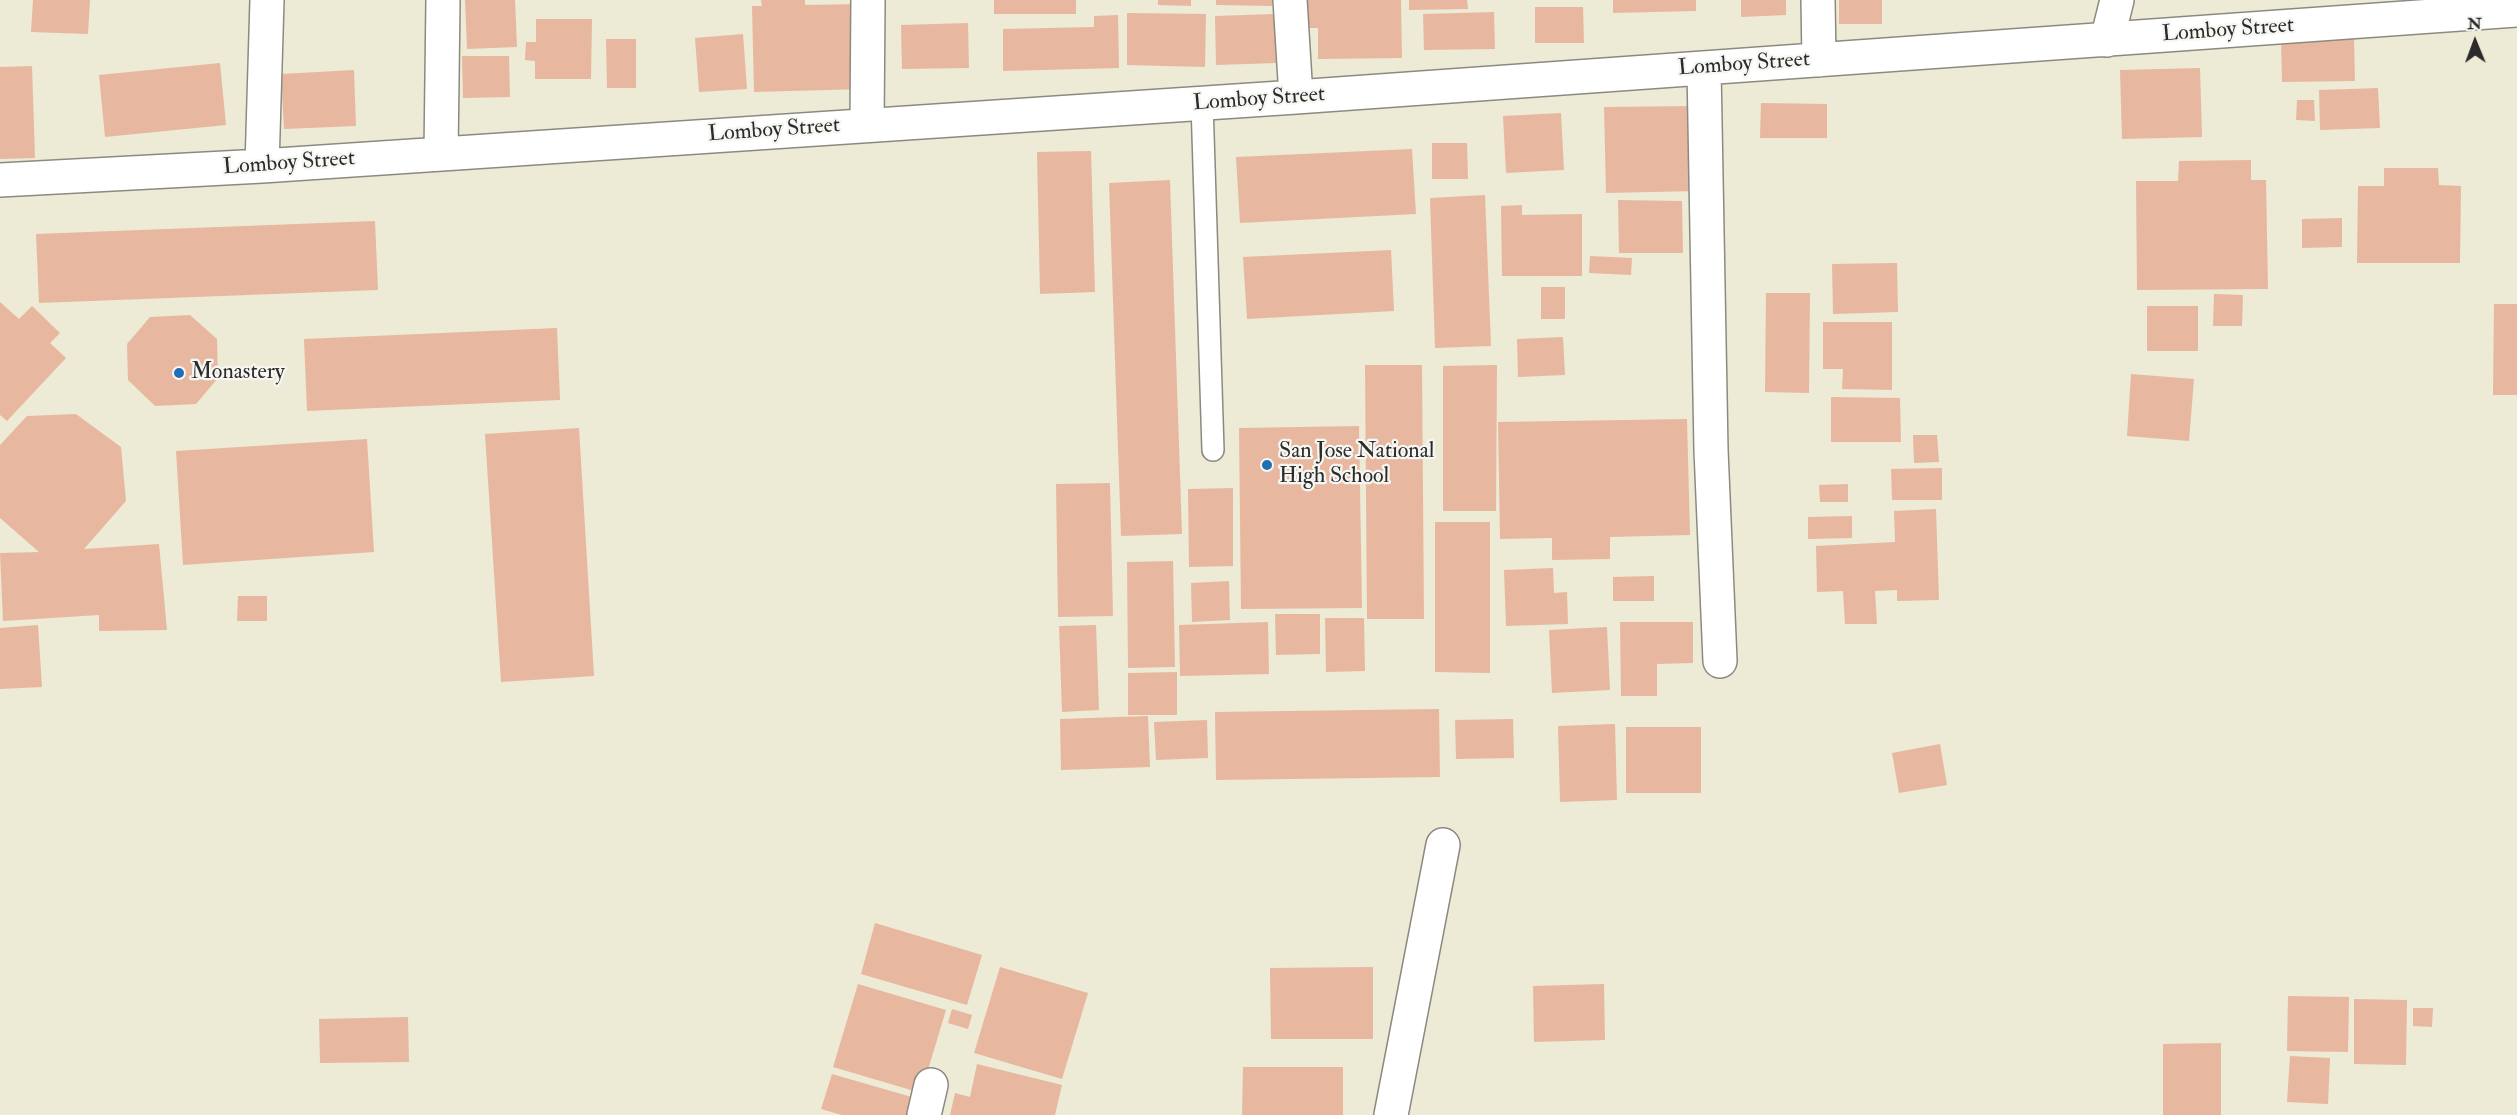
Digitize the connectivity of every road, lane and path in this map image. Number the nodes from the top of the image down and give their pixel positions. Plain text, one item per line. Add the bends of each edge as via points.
1 (267, 0) edge
2 (443, 0) edge
3 (868, 0) edge
4 (1290, 0) edge
5 (1818, 0) edge
6 (2117, 0) edge
7 (2517, 10) edge
8 (2328, 12) edge
9 (2108, 40) junction
10 (1819, 60) junction
11 (1704, 68) junction
12 (1296, 97) junction
13 (1202, 103) junction
14 (867, 125) junction
15 (441, 154) junction
16 (262, 166) junction
17 (0, 180) edge
18 (1213, 450) dead end
19 (1720, 661) dead end
20 (1443, 846) dead end
21 (1391, 1115) edge

1 - 16 street
2 - 15 street
3 - 14 street
4 - 12 street
5 - 10 street
6 - 9 street
7 - 8 street, Lomboy Street
8 - 9 street, Lomboy Street
9 - 10 street, Lomboy Street
10 - 11 street, Lomboy Street
11 - 12 street, Lomboy Street
11 - 19 street
12 - 13 street, Lomboy Street
13 - 14 street, Lomboy Street
13 - 18 lane
14 - 15 street, Lomboy Street
15 - 16 street, Lomboy Street
16 - 17 street, Lomboy Street
20 - 21 street

